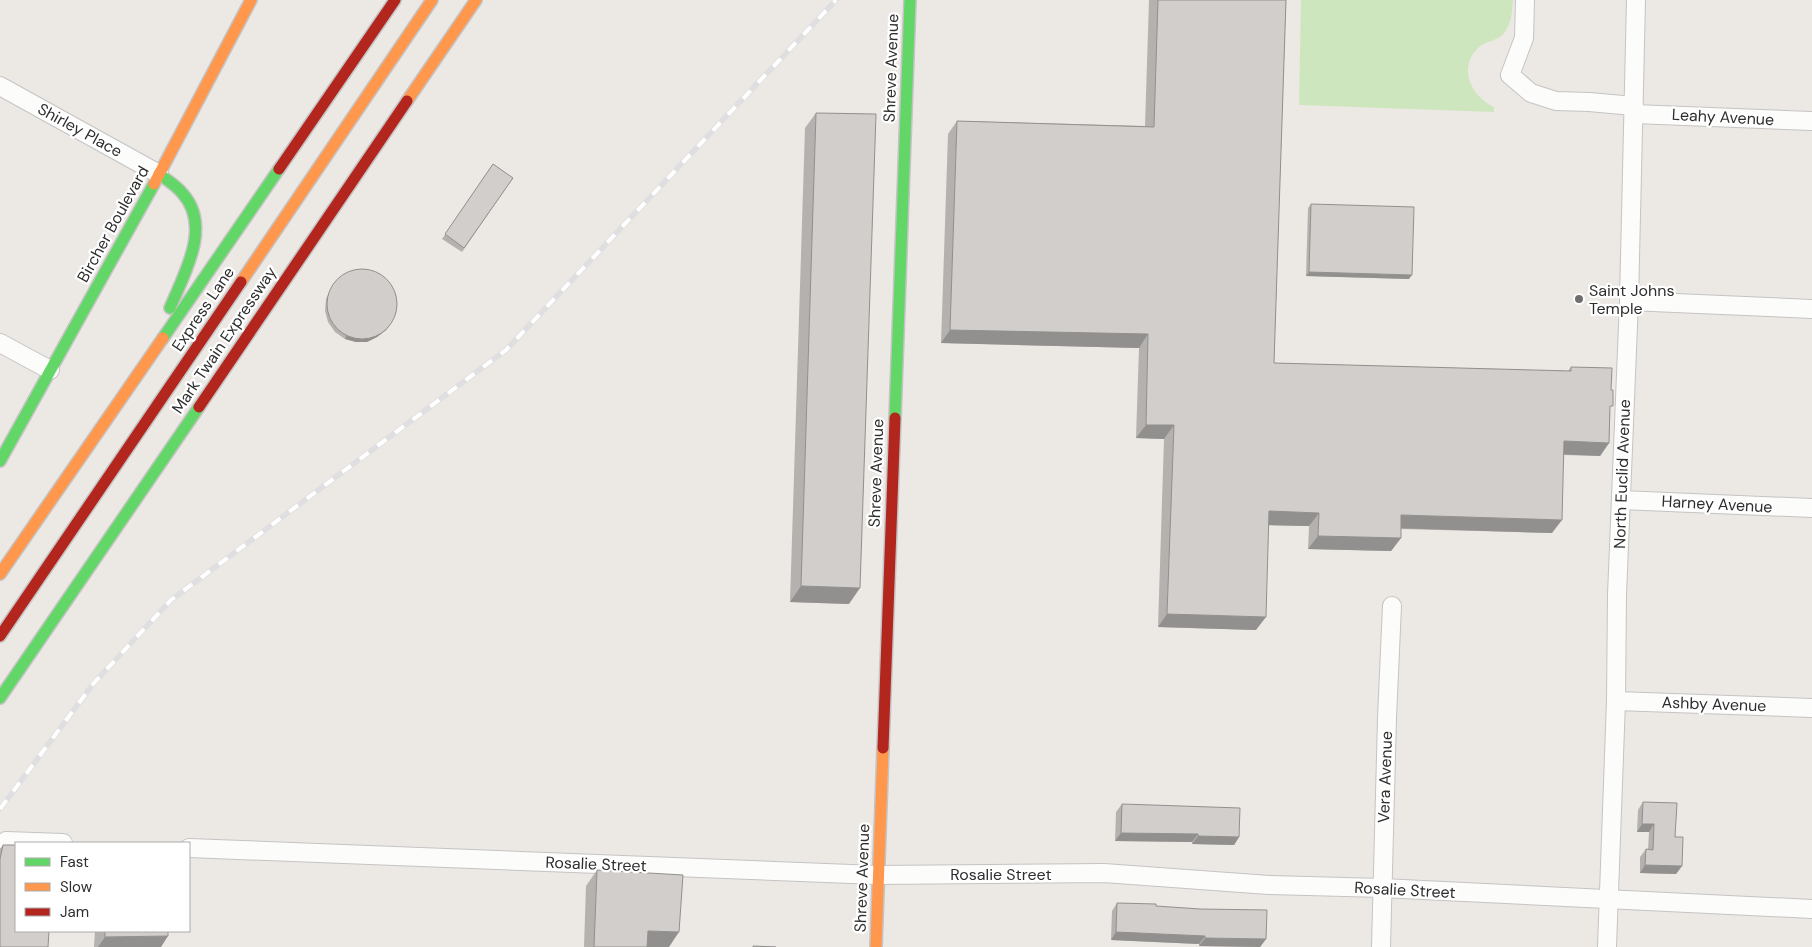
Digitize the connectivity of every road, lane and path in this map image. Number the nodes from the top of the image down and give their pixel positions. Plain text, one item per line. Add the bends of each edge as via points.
1 (251, 0) edge
2 (395, 0) edge
3 (432, 0) edge
4 (476, 0) edge
5 (910, 0) edge
6 (1525, 0) edge
7 (1636, 0) edge
8 (0, 86) edge
9 (1634, 110) junction
10 (1812, 121) edge
11 (159, 174) junction
12 (1629, 301) junction
13 (1812, 310) edge
14 (0, 343) edge
15 (152, 352) junction
16 (50, 370) junction
17 (0, 461) edge
18 (1621, 500) junction
19 (1812, 508) edge
20 (0, 574) edge
21 (1392, 606) dead end
22 (0, 636) edge
23 (0, 698) edge
24 (1616, 701) junction
25 (1812, 708) edge
26 (6, 841) dead end
27 (34, 842) edge
28 (190, 848) edge
29 (878, 874) junction
30 (1382, 888) junction
31 (1609, 900) junction
32 (1812, 909) edge
33 (876, 947) edge
34 (1380, 947) edge
35 (1607, 947) edge

1 - 11 main road, Bircher Boulevard
2 - 15 main road
3 - 22 main road, Express Lane
4 - 23 main road, Mark Twain Expressway
5 - 29 main road, Shreve Avenue
6 - 9 street via 1524,38 1510,75 1531,93 1556,102 1589,102
7 - 9 street, North Euclid Avenue
8 - 11 street, Shirley Place
9 - 10 street, Leahy Avenue
9 - 12 street, North Euclid Avenue
11 - 15 main road via 192,206 196,234 192,252
11 - 16 main road, Bircher Boulevard
12 - 13 street
12 - 18 street, North Euclid Avenue
14 - 16 street
15 - 20 main road
16 - 17 main road, Bircher Boulevard
18 - 19 street, Harney Avenue
18 - 24 street, North Euclid Avenue
21 - 30 street, Vera Avenue
24 - 25 street, Ashby Avenue
24 - 31 street, North Euclid Avenue
26 - 27 street
28 - 29 street, Rosalie Street
29 - 30 street, Rosalie Street via 1104,873 1270,885
29 - 33 main road, Shreve Avenue
30 - 31 street, Rosalie Street
30 - 34 street, Vera Avenue
31 - 32 street, Rosalie Street
31 - 35 street, North Euclid Avenue

